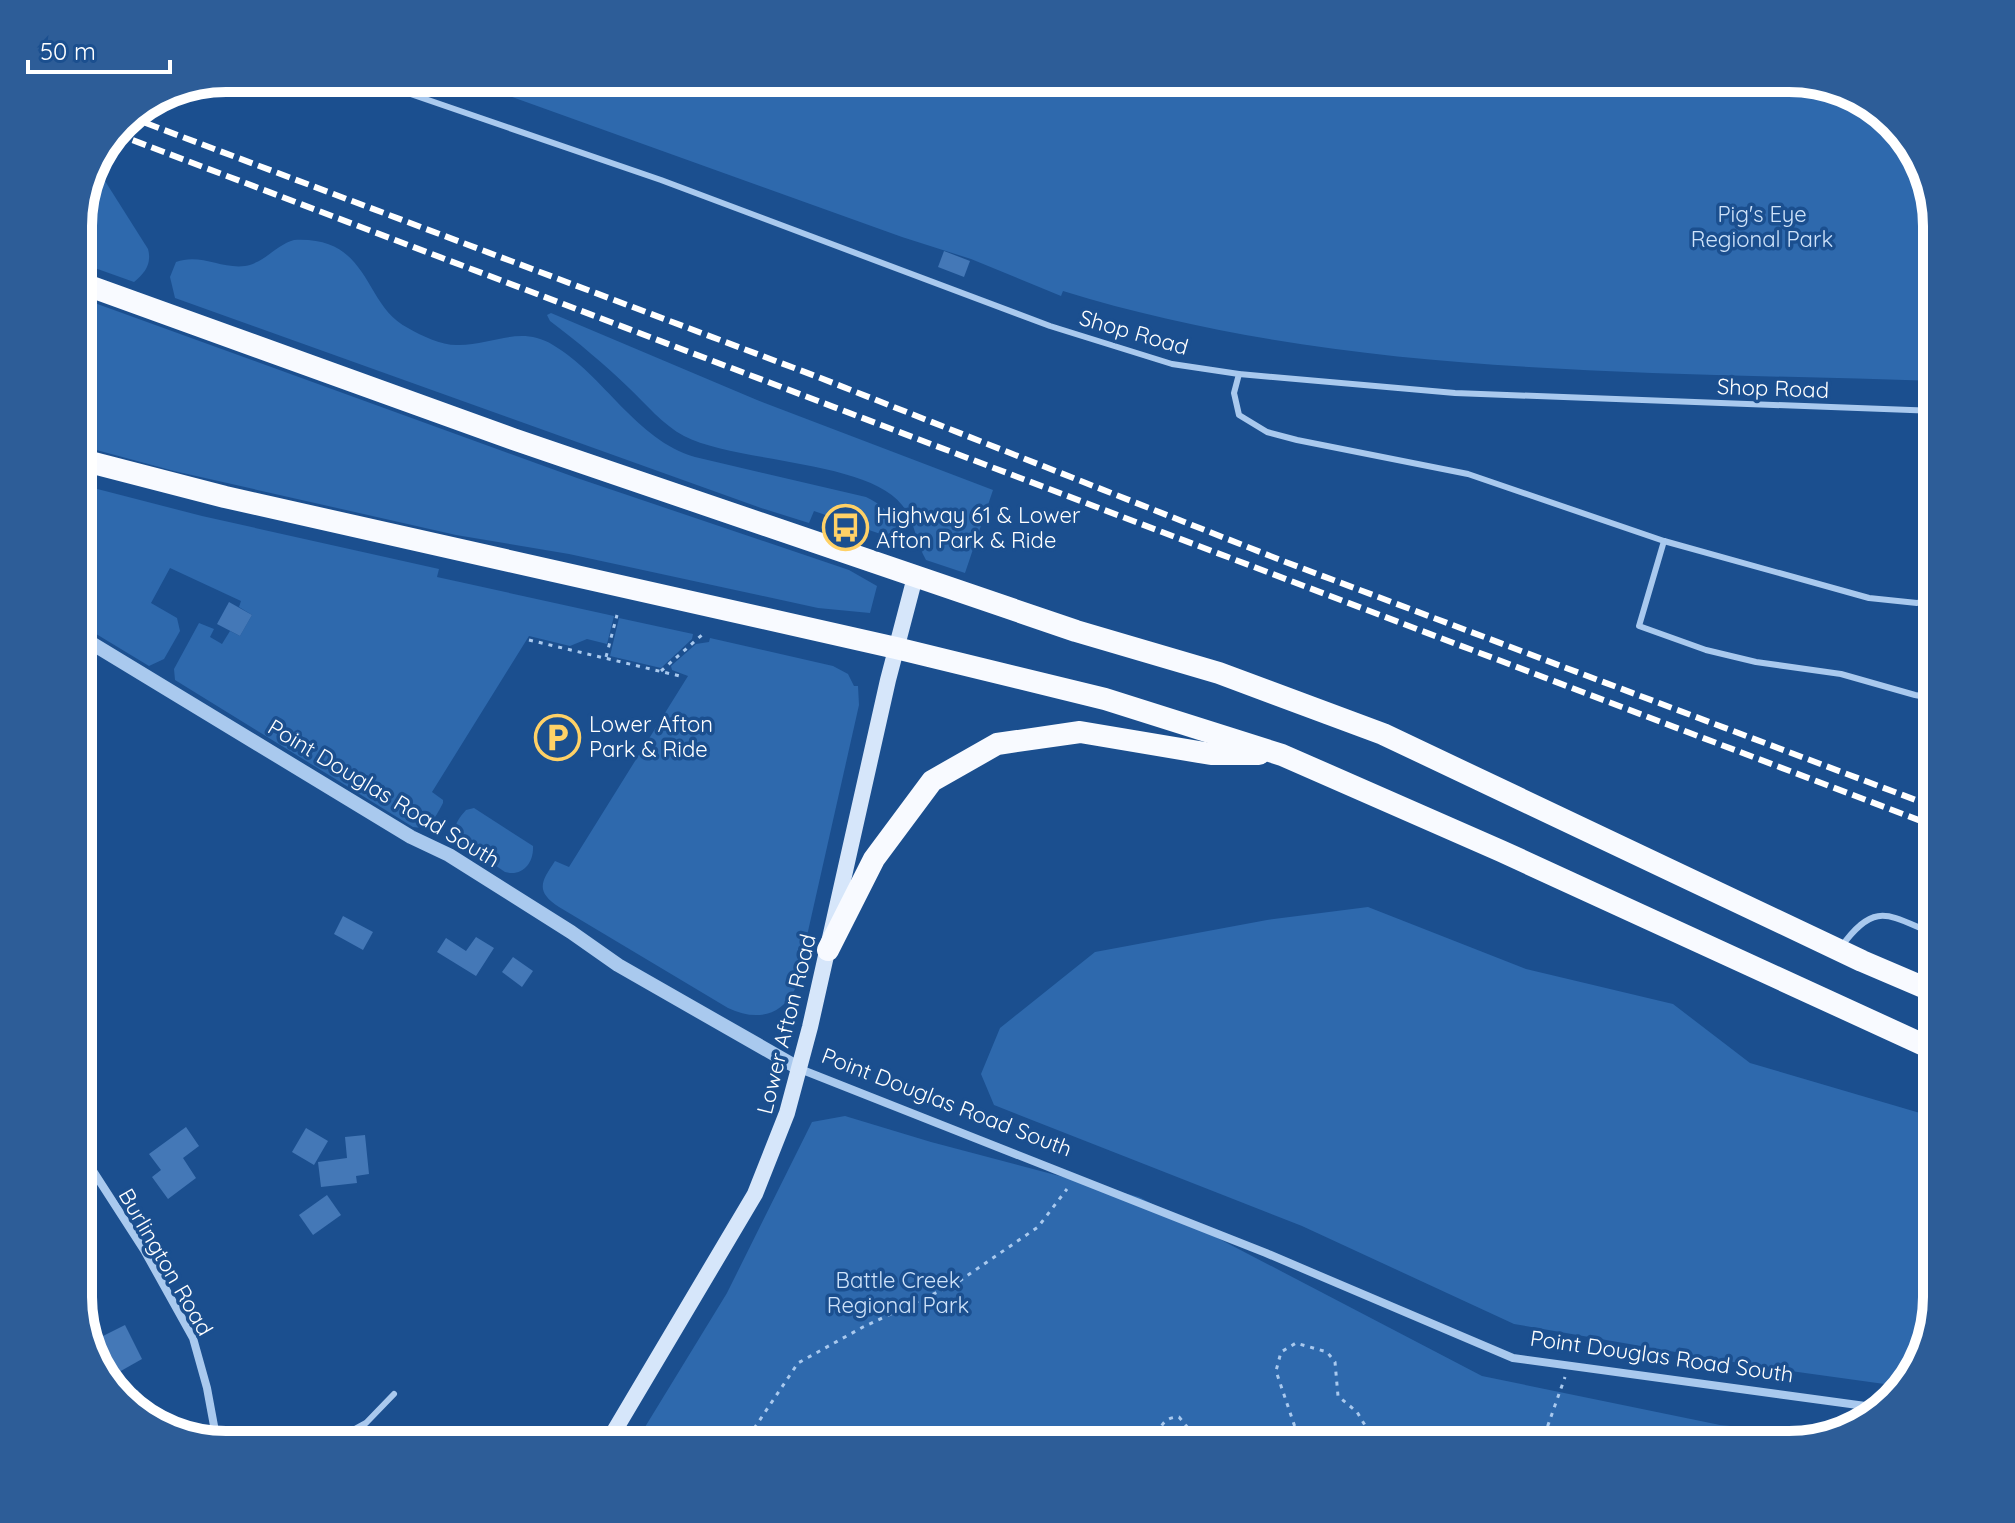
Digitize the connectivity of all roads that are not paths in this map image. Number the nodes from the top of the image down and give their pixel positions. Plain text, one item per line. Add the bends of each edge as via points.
1 (405, 92) edge
2 (92, 287) edge
3 (1239, 374) junction
4 (1923, 411) edge
5 (92, 463) edge
6 (1664, 541) junction
7 (915, 577) junction
8 (1923, 601) edge
9 (92, 643) edge
10 (896, 648) junction
11 (1923, 696) edge
12 (1282, 755) junction
13 (1923, 929) edge
14 (828, 950) junction
15 (1839, 950) junction
16 (1923, 987) edge
17 (1923, 1045) edge
18 (800, 1069) junction
19 (92, 1174) edge
20 (394, 1394) dead end
21 (1866, 1406) edge
22 (215, 1430) edge
23 (351, 1431) edge
24 (614, 1431) edge

1 - 3 lane, Shop Road via 661,180 1050,326 1172,364
2 - 7 highway
3 - 4 lane, Shop Road via 1548,398
3 - 6 lane via 1234,393 1239,415 1267,432 1468,474
5 - 10 highway
6 - 8 lane via 1869,598
6 - 11 lane via 1639,626 1706,650 1841,674
7 - 10 main road, Lower Afton Road
7 - 15 highway via 1219,673 1383,734
9 - 18 street, Point Douglas Road South via 449,855 618,965
10 - 12 highway via 1105,699
10 - 14 main road, Lower Afton Road
12 - 14 highway via 1211,754 1080,732 997,744 932,781 874,859
12 - 17 highway
13 - 15 lane via 1889,915 1869,916
14 - 18 main road, Lower Afton Road
15 - 16 highway
18 - 21 street, Point Douglas Road South via 1266,1253 1513,1358
18 - 24 main road, Lower Afton Road via 755,1194
19 - 22 street, Burlington Road via 144,1250 193,1338
20 - 23 lane

